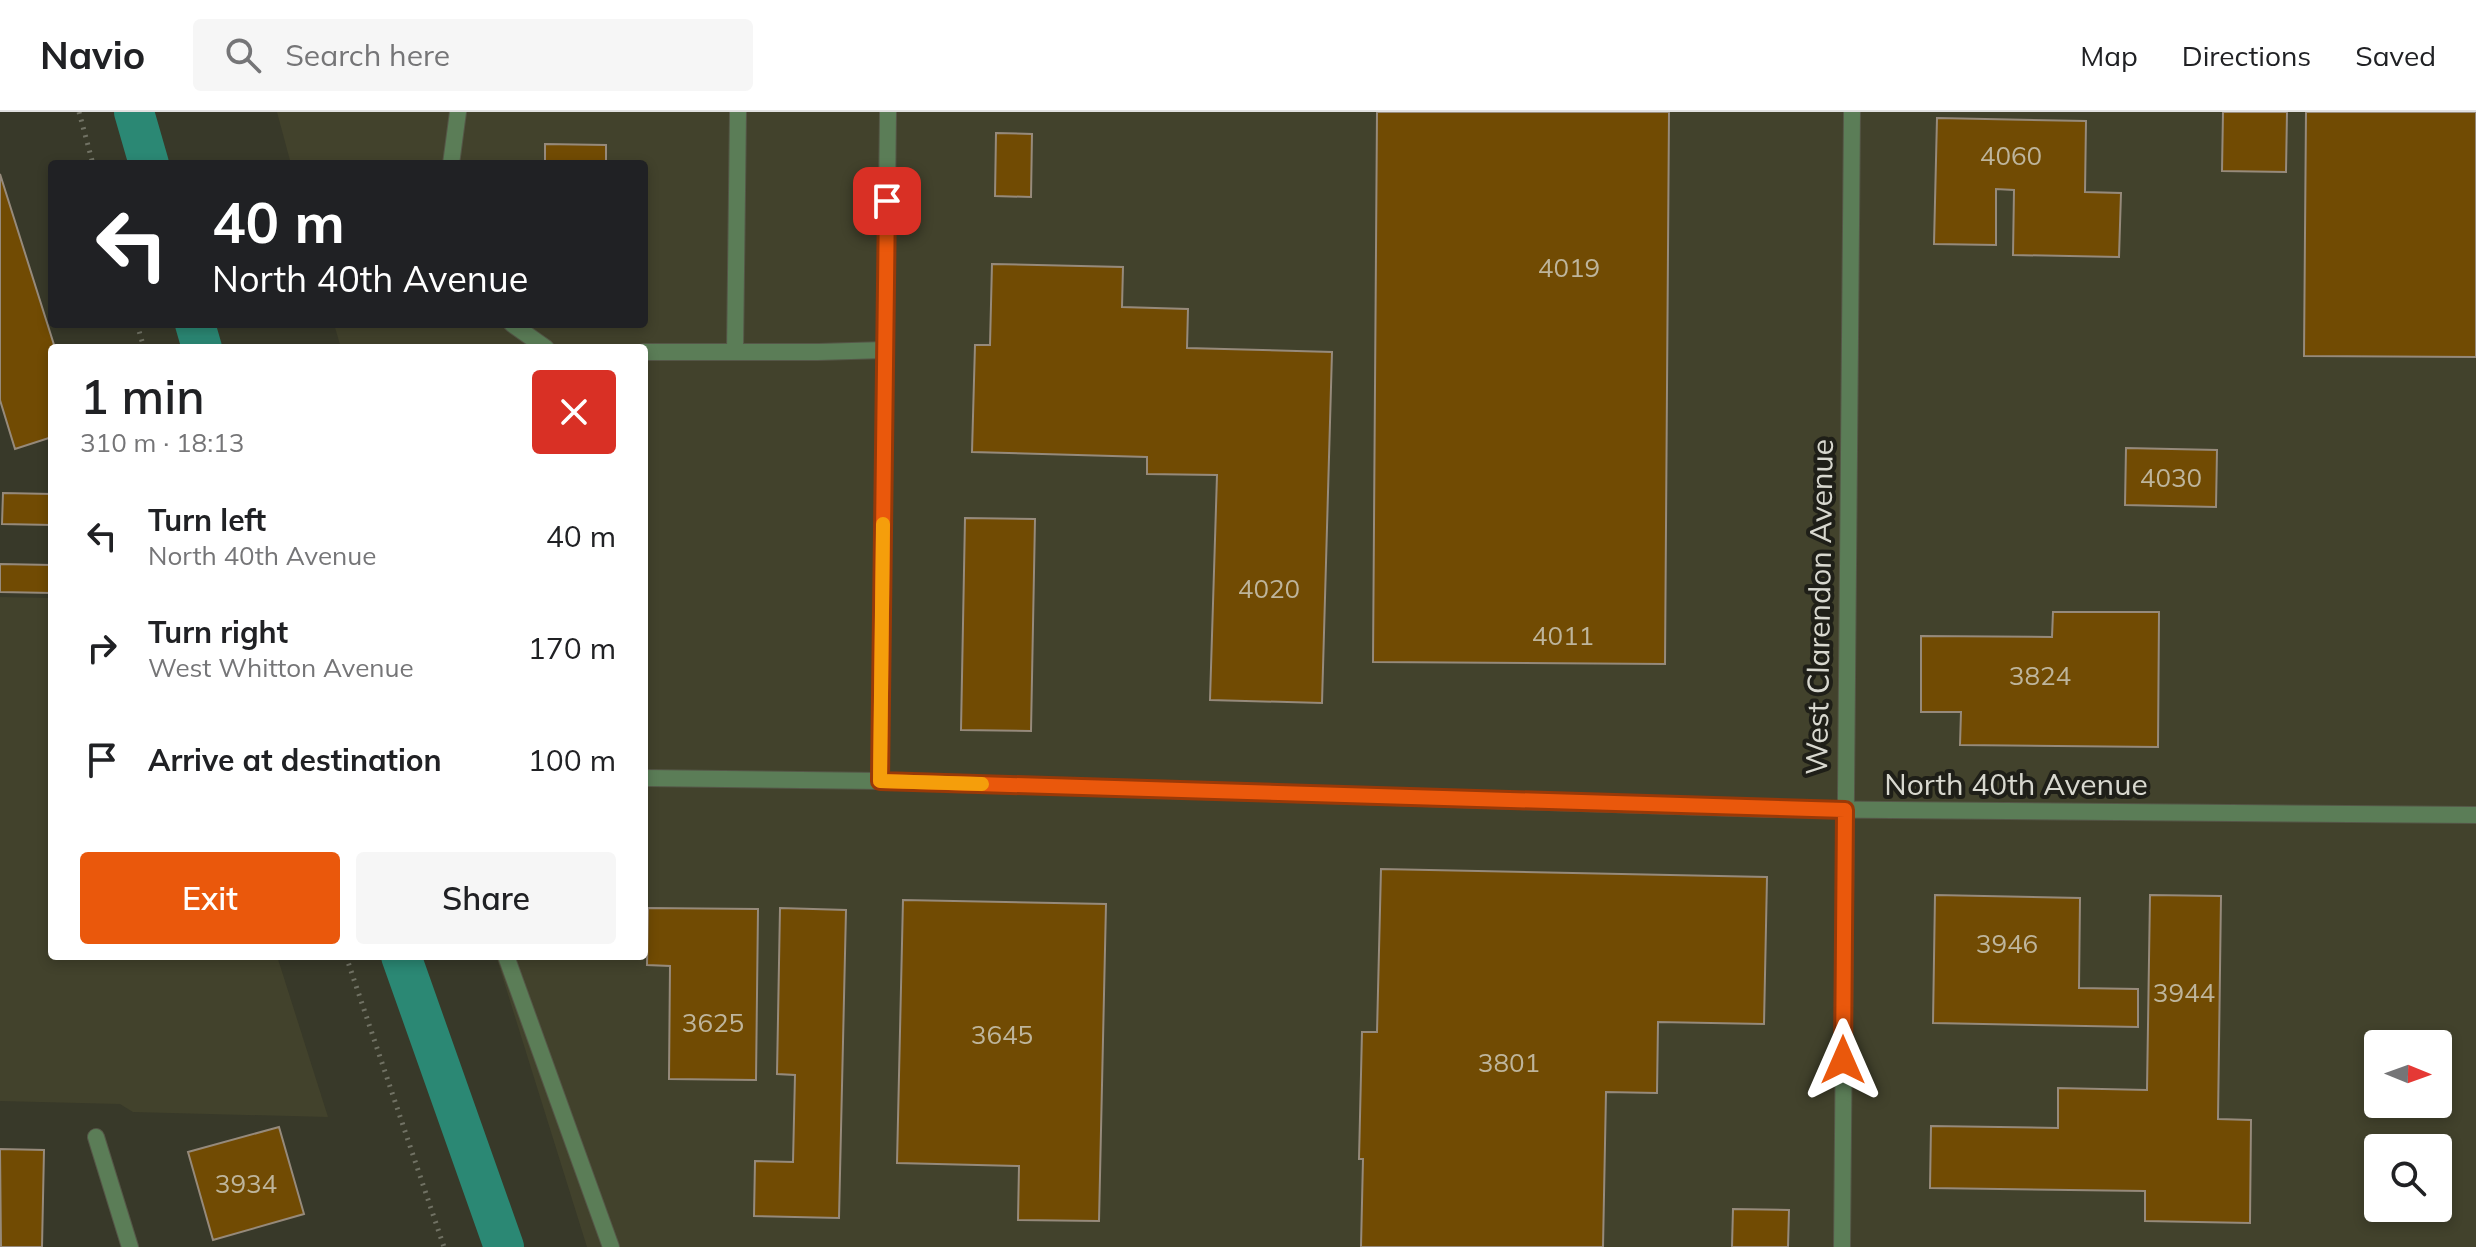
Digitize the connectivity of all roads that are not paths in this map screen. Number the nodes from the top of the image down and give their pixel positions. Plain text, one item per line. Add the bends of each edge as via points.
1 (458, 112) edge
2 (738, 112) edge
3 (888, 112) edge
4 (1852, 112) edge
5 (452, 160) edge
6 (518, 328) edge
7 (540, 344) edge
8 (885, 350) junction
9 (648, 352) edge
10 (735, 352) junction
11 (648, 778) edge
12 (880, 781) junction
13 (1845, 810) junction
14 (2476, 815) edge
15 (507, 960) edge
16 (96, 1137) dead end
17 (130, 1247) edge
18 (611, 1247) edge
19 (1842, 1247) edge

1 - 5 street
2 - 10 street
3 - 8 street
4 - 13 street, West Clarendon Avenue
6 - 7 street
8 - 10 street
8 - 12 street
9 - 10 street
11 - 12 street, North 40th Avenue
12 - 13 street, North 40th Avenue
13 - 14 street, North 40th Avenue
13 - 19 street, West Clarendon Avenue
15 - 18 street
16 - 17 street

